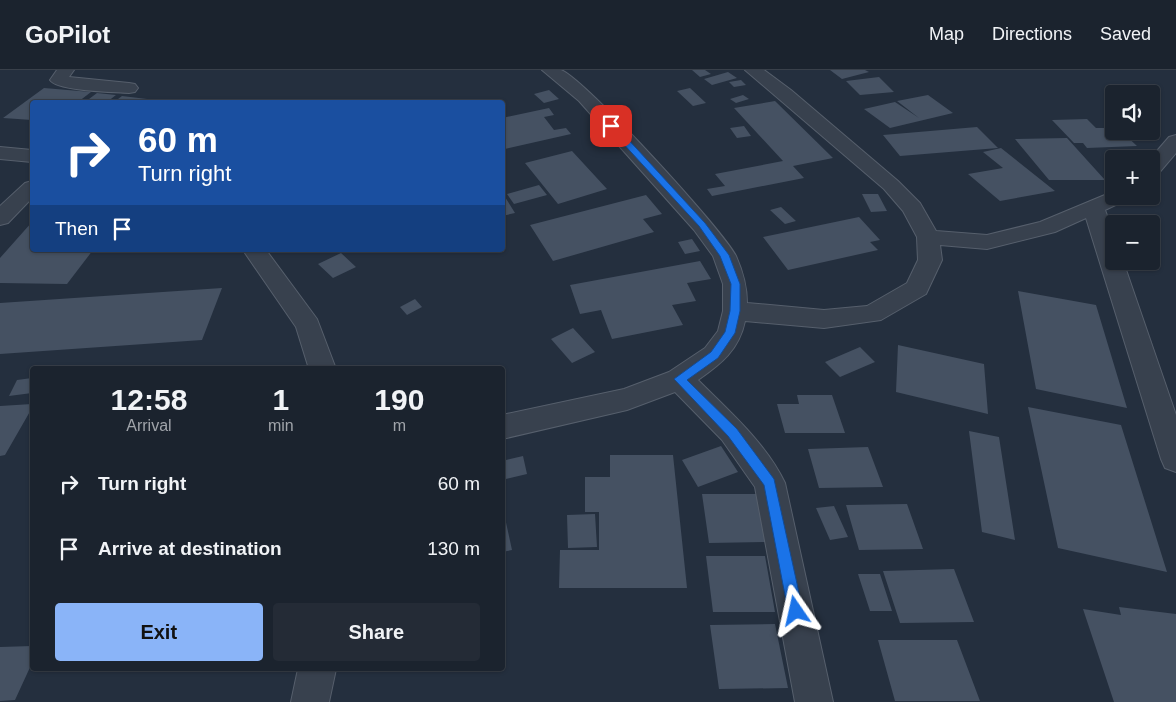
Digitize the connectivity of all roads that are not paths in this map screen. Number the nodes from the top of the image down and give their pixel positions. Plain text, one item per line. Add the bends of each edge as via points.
1 (66, 70) edge
2 (550, 70) edge
3 (753, 70) edge
4 (129, 88) dead end
5 (1176, 140) edge
6 (0, 153) edge
7 (30, 156) edge
8 (1160, 159) edge
9 (30, 189) edge
10 (1105, 203) edge
11 (1094, 208) junction
12 (0, 218) edge
13 (928, 237) junction
14 (262, 252) edge
15 (735, 311) junction
16 (322, 366) edge
17 (679, 379) junction
18 (505, 426) edge
19 (1176, 460) edge
20 (317, 671) edge
21 (310, 702) edge
22 (814, 702) edge

1 - 4 street via 58,80
2 - 15 street via 585,97 702,224 724,255 736,284
3 - 13 street via 890,185 912,208
5 - 8 street
6 - 7 street
9 - 12 street
10 - 11 street
11 - 13 street via 1047,227 987,242
11 - 19 street
13 - 15 street via 930,260 916,288 872,314 824,319
14 - 16 street via 308,325
15 - 17 street via 730,333 714,355
17 - 18 street via 627,398
17 - 22 street via 732,432 770,483
20 - 21 street

